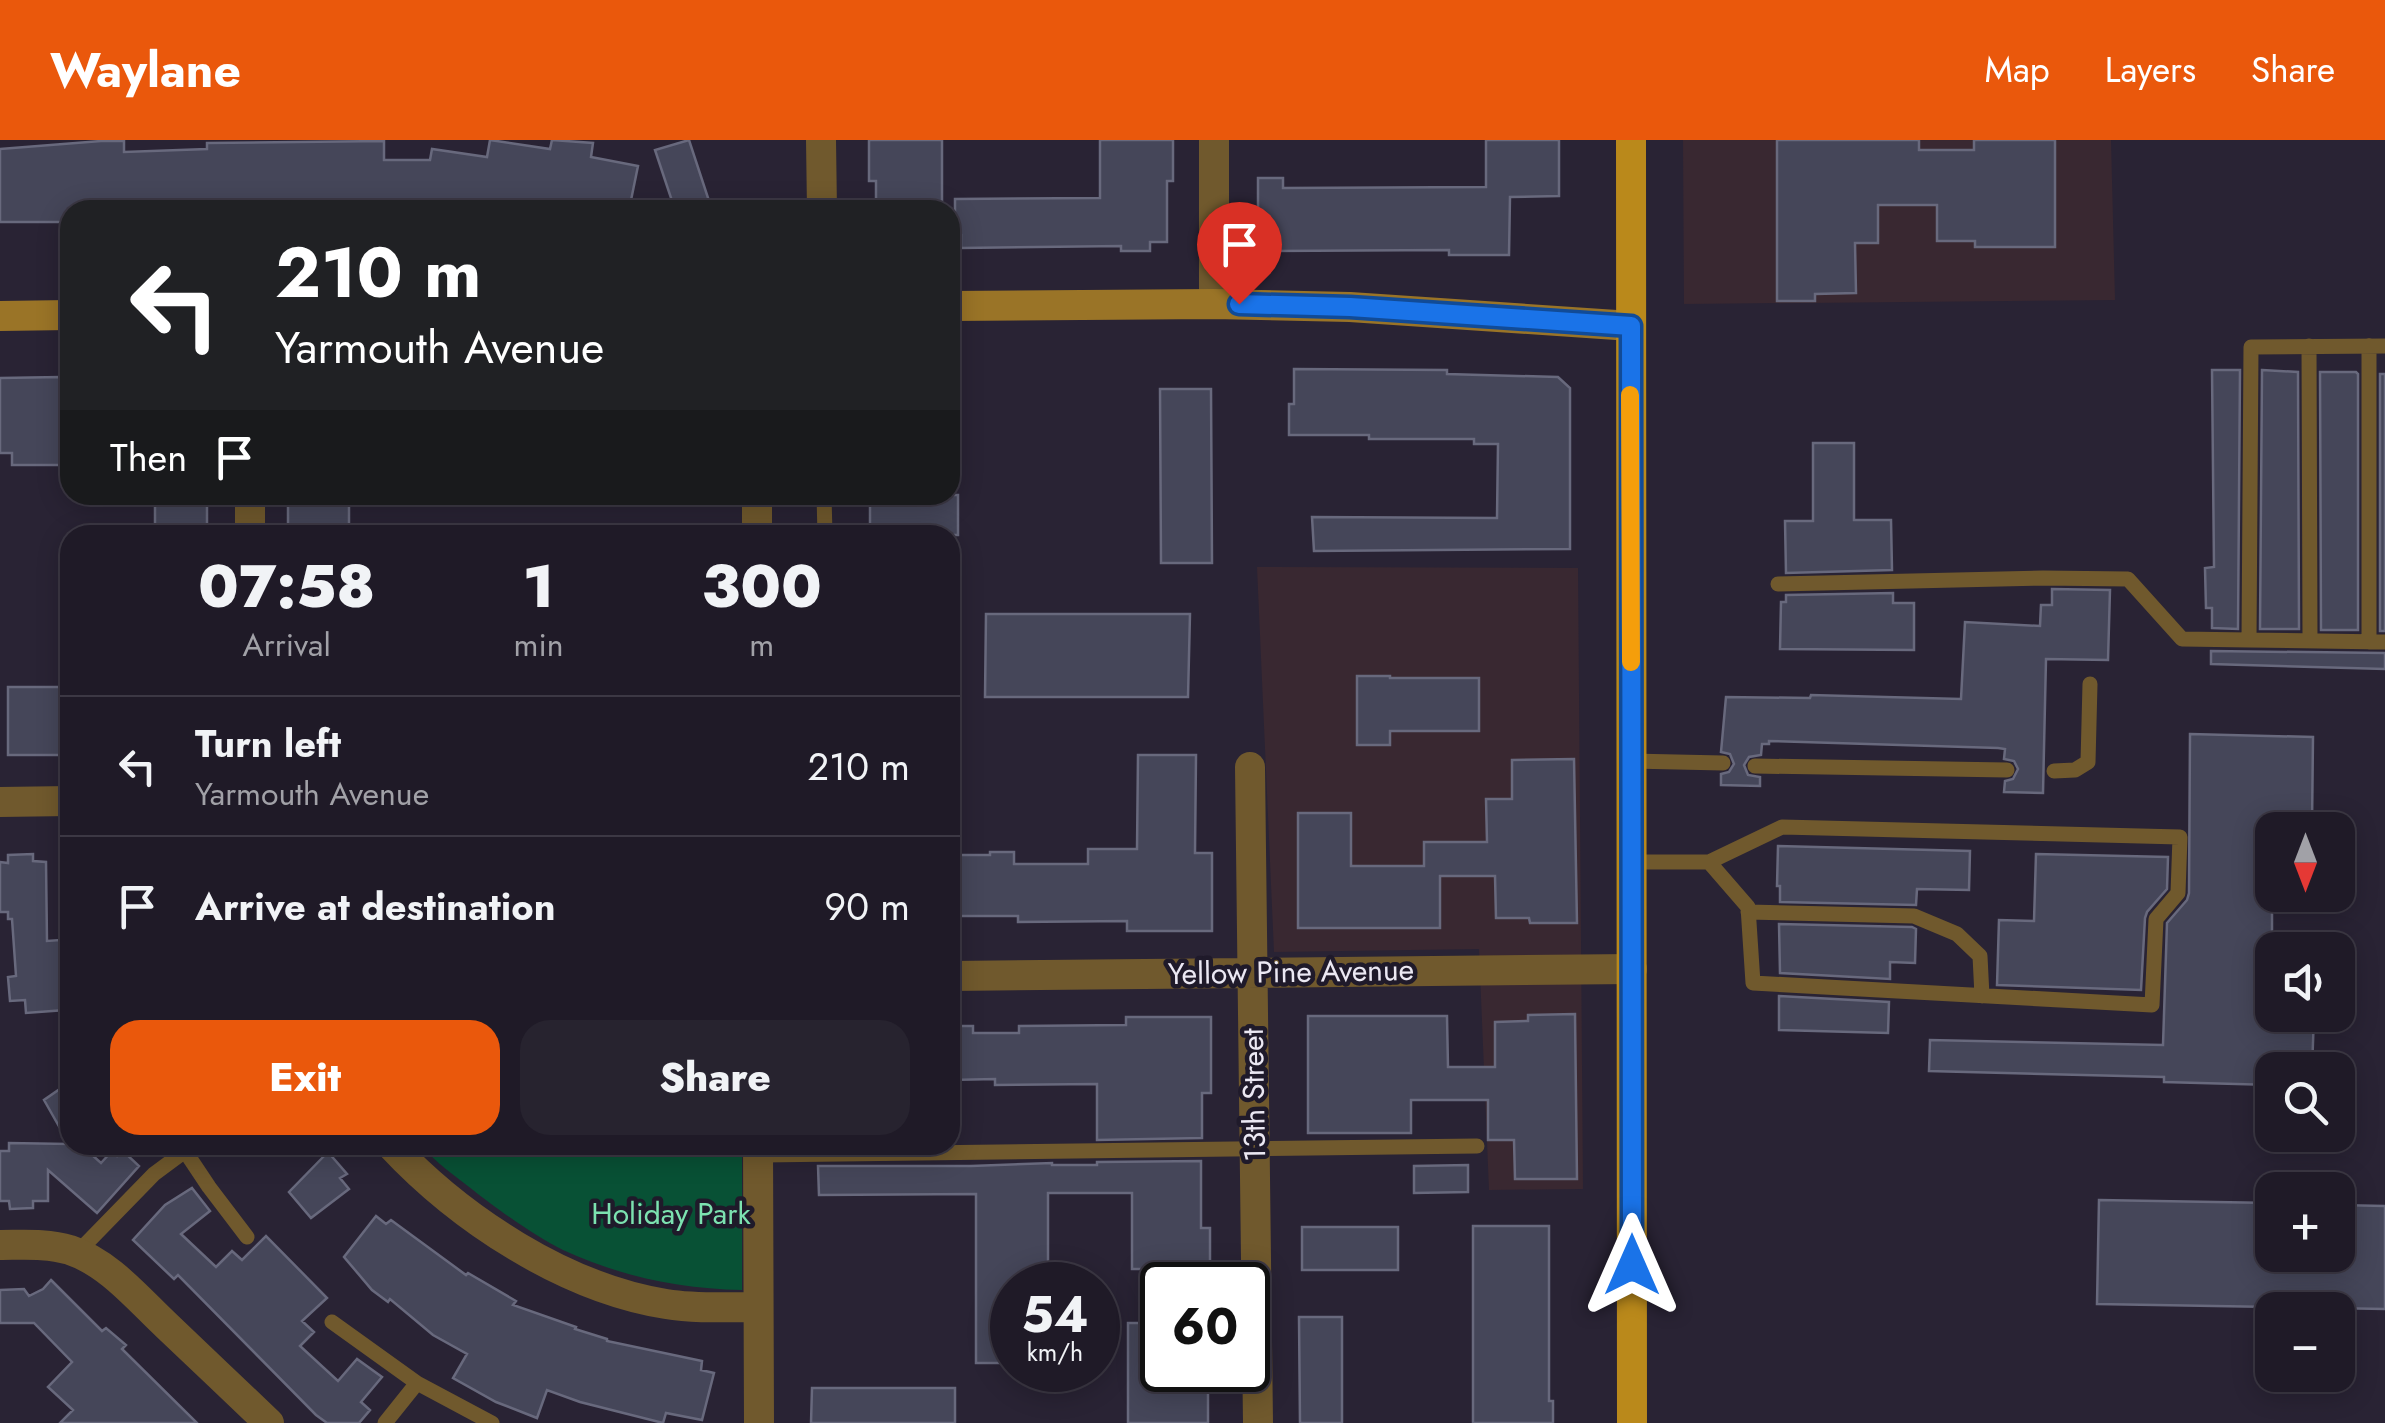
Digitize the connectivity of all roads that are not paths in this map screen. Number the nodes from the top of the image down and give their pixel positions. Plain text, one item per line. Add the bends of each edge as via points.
1 (822, 140) edge
2 (1214, 140) edge
3 (1631, 140) edge
4 (822, 200) edge
5 (1214, 304) junction
6 (960, 306) edge
7 (0, 316) edge
8 (60, 316) edge
9 (1631, 326) junction
10 (2309, 346) junction
11 (2377, 346) edge
12 (1778, 584) dead end
13 (2249, 640) junction
14 (2310, 641) junction
15 (2377, 642) edge
16 (2090, 684) dead end
17 (1632, 761) junction
18 (1722, 763) dead end
19 (1755, 766) dead end
20 (1250, 767) dead end
21 (2007, 770) dead end
22 (2054, 771) dead end
23 (0, 802) edge
24 (60, 802) edge
25 (1632, 862) junction
26 (1709, 862) junction
27 (1748, 912) junction
28 (1632, 969) junction
29 (1253, 973) junction
30 (960, 976) edge
31 (1982, 996) junction
32 (1477, 1146) dead end
33 (1255, 1148) junction
34 (960, 1149) edge
35 (175, 1155) edge
36 (188, 1155) edge
37 (401, 1155) edge
38 (758, 1155) edge
39 (247, 1236) dead end
40 (0, 1245) edge
41 (76, 1253) junction
42 (758, 1307) junction
43 (332, 1322) dead end
44 (417, 1383) junction
45 (269, 1423) edge
46 (385, 1423) edge
47 (492, 1423) edge
48 (759, 1423) edge
49 (1258, 1423) edge
50 (1632, 1423) edge

1 - 4 street
2 - 5 street
3 - 9 main road
5 - 6 street
5 - 9 street
7 - 8 street
9 - 17 main road
10 - 11 lane
10 - 13 lane via 2251,346
10 - 14 lane
11 - 15 lane
12 - 13 lane via 2128,579 2182,639
13 - 14 lane
14 - 15 lane
16 - 22 lane via 2088,762
17 - 18 lane
17 - 25 main road
19 - 21 lane
20 - 29 street, 13th Street
23 - 24 street
25 - 26 lane
25 - 28 main road
26 - 27 lane
26 - 31 lane via 1782,827 2180,836 2178,893 2156,919 2152,1006
27 - 31 lane via 1914,916 1957,934 1980,956
27 - 31 lane via 1753,984
28 - 29 street, Yellow Pine Avenue
28 - 50 main road
29 - 30 street, Yellow Pine Avenue
29 - 33 street, 13th Street
32 - 33 lane
33 - 34 lane
33 - 49 street, 13th Street
35 - 41 lane
36 - 39 lane
37 - 42 street via 466,1213 576,1276 666,1304
38 - 42 street
40 - 41 street
41 - 45 street via 108,1272
42 - 48 street
43 - 44 lane
44 - 46 lane
44 - 47 lane

